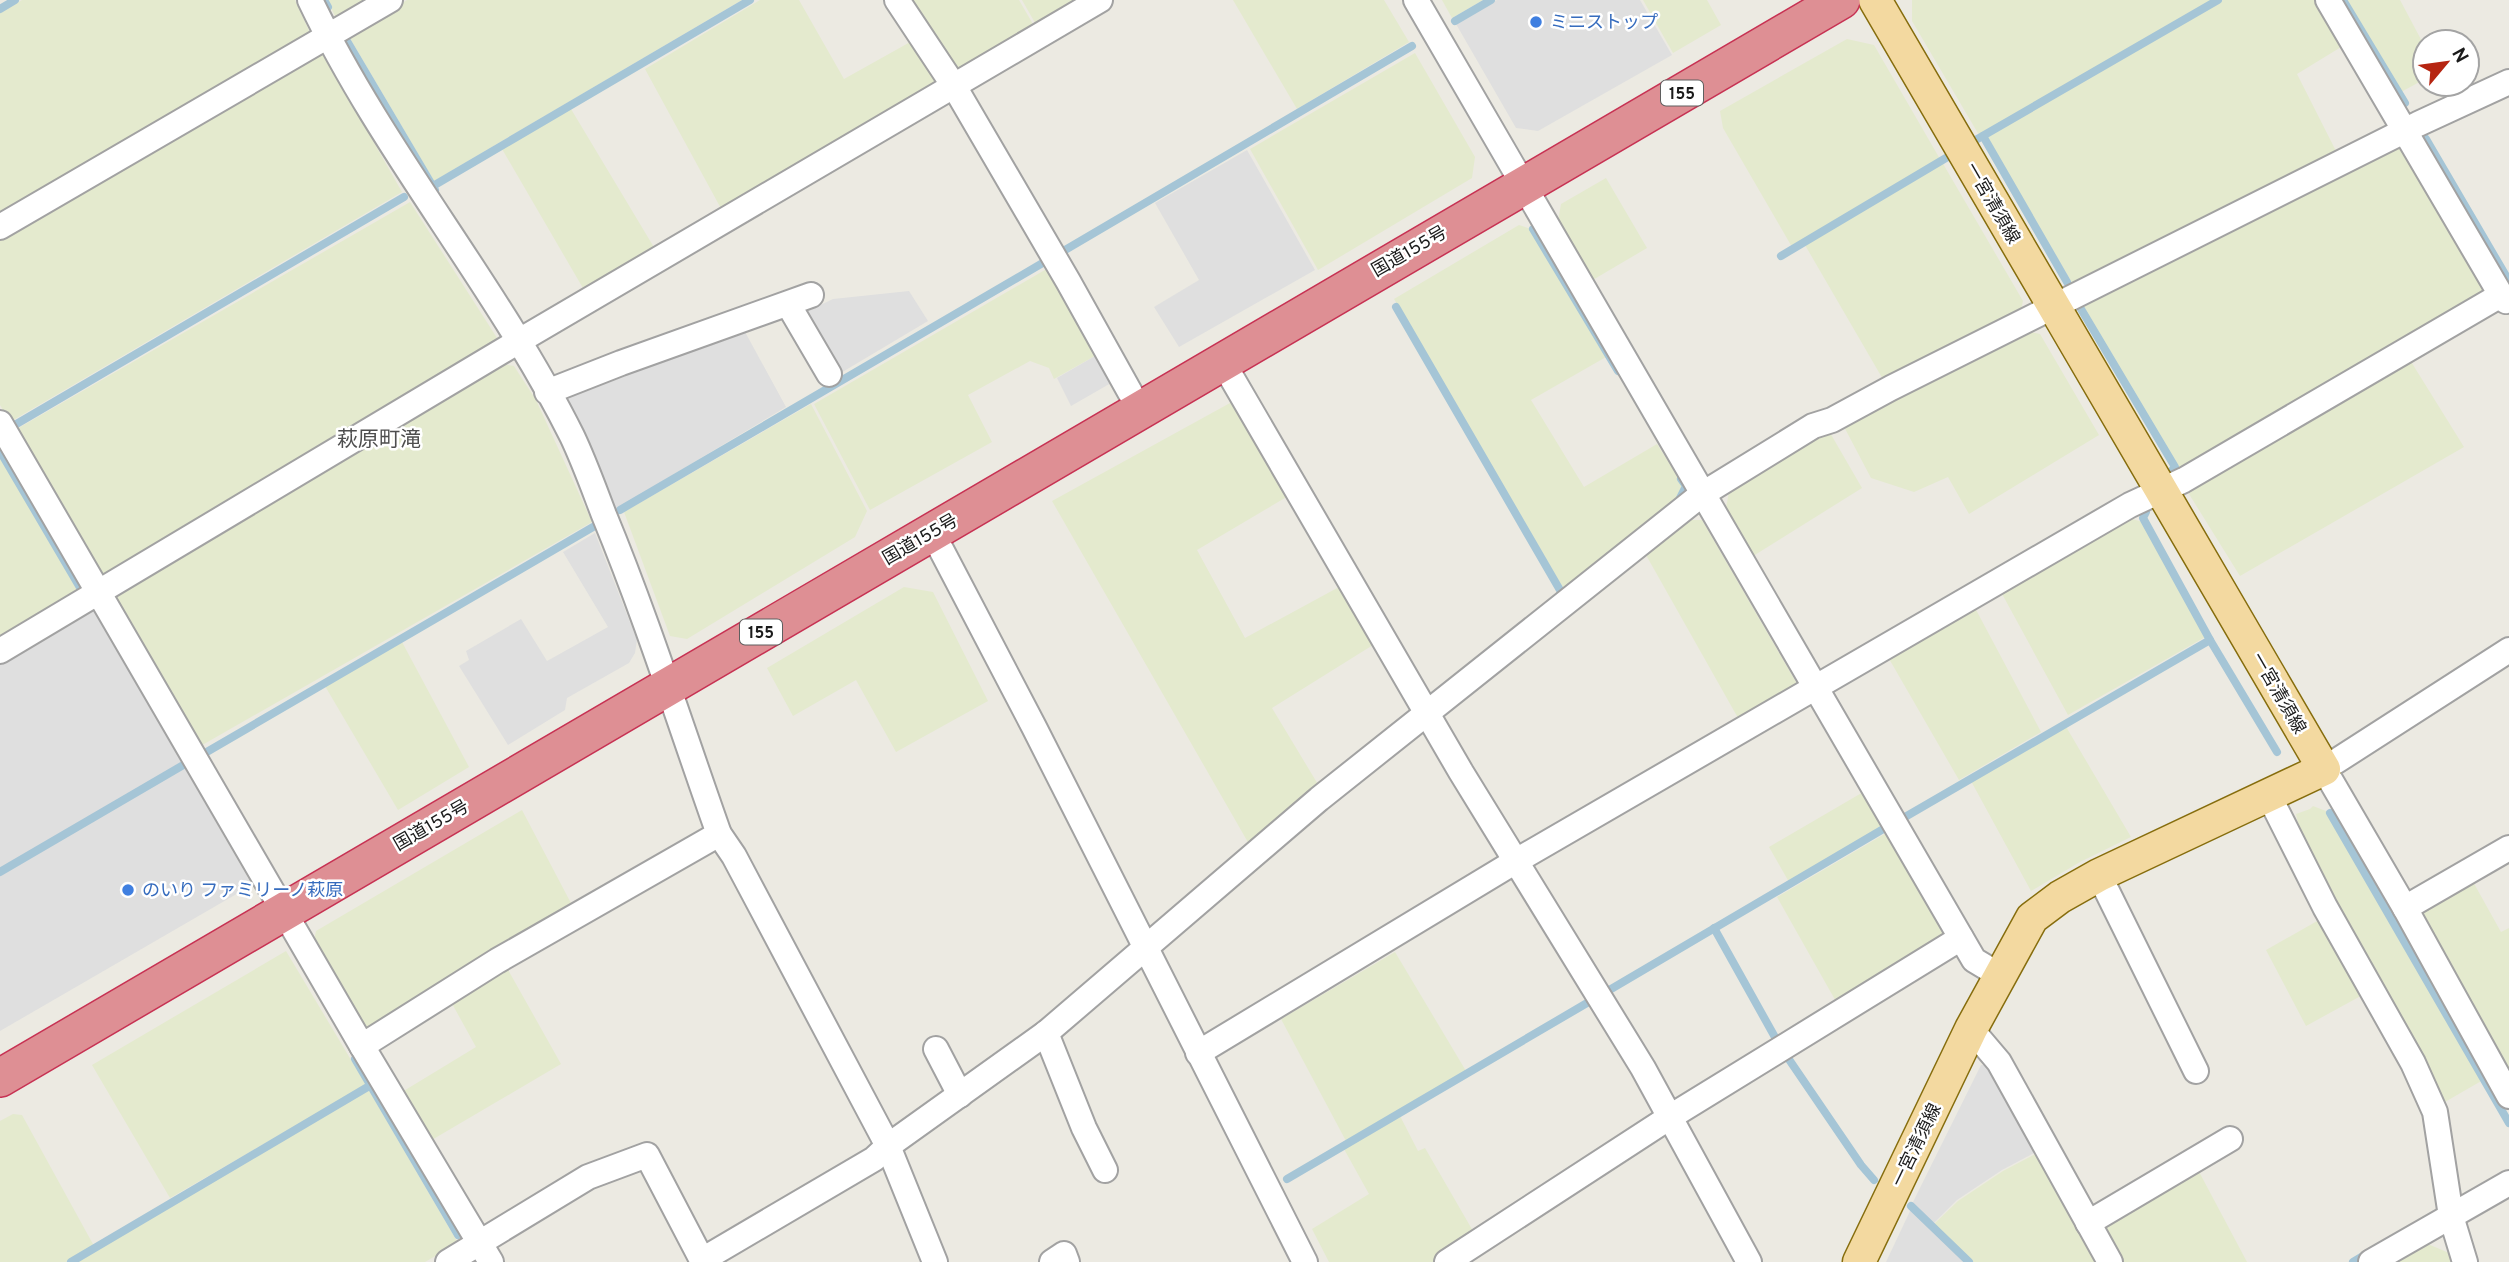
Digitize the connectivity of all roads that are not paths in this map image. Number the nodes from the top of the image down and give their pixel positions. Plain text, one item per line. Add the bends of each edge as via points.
1 (310, 0) edge
2 (390, 0) edge
3 (897, 0) edge
4 (1100, 0) edge
5 (1416, 0) edge
6 (1841, 0) edge
7 (1875, 0) edge
8 (2328, 0) edge
9 (327, 36) junction
10 (2509, 82) edge
11 (954, 86) junction
12 (2406, 131) junction
13 (1522, 185) junction
14 (0, 227) edge
15 (811, 295) dead end
16 (2505, 297) edge
17 (788, 304) junction
18 (2054, 308) junction
19 (519, 341) junction
20 (1222, 361) junction
21 (829, 373) dead end
22 (547, 392) junction
23 (1141, 412) junction
24 (0, 423) edge
25 (2161, 492) junction
26 (1702, 495) junction
27 (932, 532) junction
28 (100, 593) junction
29 (2509, 650) edge
30 (0, 651) edge
31 (667, 687) junction
32 (1815, 689) junction
33 (1427, 714) junction
34 (2324, 769) junction
35 (2269, 796) junction
36 (719, 834) junction
37 (2509, 848) edge
38 (1516, 861) junction
39 (2099, 875) junction
40 (2405, 908) junction
41 (284, 911) junction
42 (1961, 938) junction
43 (1144, 948) junction
44 (1999, 975) junction
45 (1971, 1029) junction
46 (1046, 1032) junction
47 (362, 1046) junction
48 (936, 1049) dead end
49 (1198, 1054) junction
50 (2196, 1071) dead end
51 (0, 1078) edge
52 (961, 1095) junction
53 (2509, 1096) edge
54 (1670, 1117) junction
55 (2230, 1139) dead end
56 (888, 1146) junction
57 (1105, 1170) dead end
58 (2509, 1183) edge
59 (2451, 1216) junction
60 (2088, 1223) junction
61 (486, 1253) edge
62 (1300, 1260) edge
63 (703, 1261) edge
64 (448, 1262) edge
65 (935, 1262) edge
66 (1052, 1262) edge
67 (1067, 1262) edge
68 (1447, 1262) edge
69 (1749, 1262) edge
70 (1859, 1262) edge
71 (2110, 1262) edge
72 (2371, 1262) edge
73 (2465, 1262) edge

1 - 9 street
2 - 9 street
3 - 11 street
4 - 11 street
5 - 13 street
6 - 13 highway, 国道155号 / 155
7 - 18 main road, 一宮清須線
8 - 12 street
9 - 14 street
9 - 19 street
10 - 12 street
11 - 19 street
11 - 23 street
12 - 16 street
12 - 18 street
13 - 20 highway, 国道155号 / 155
13 - 26 street
15 - 17 street
16 - 25 street
17 - 21 street
17 - 22 street
18 - 25 main road, 一宮清須線
18 - 26 street via 1813,426
19 - 22 street
19 - 28 street
20 - 23 highway, 国道155号 / 155
20 - 33 street
22 - 31 street via 572,437 635,587
23 - 27 highway, 国道155号 / 155
24 - 28 street
25 - 32 street via 2130,505
25 - 34 main road, 一宮清須線
26 - 32 street
26 - 33 street
27 - 31 highway, 国道155号 / 155
27 - 43 street
28 - 30 street
28 - 41 street
29 - 34 street
31 - 36 street
31 - 41 highway, 国道155号 / 155
32 - 38 street
32 - 42 street
33 - 38 street
33 - 43 street
34 - 35 main road, 一宮清須線
34 - 40 street
35 - 39 main road, 一宮清須線
35 - 59 street via 2435,1112
36 - 47 street via 497,961
36 - 56 street
37 - 40 street
38 - 49 street
38 - 54 street
39 - 44 main road, 一宮清須線 via 2032,918
39 - 50 street
40 - 53 street
41 - 47 street
41 - 51 highway, 国道155号 / 155
42 - 44 street via 1974,960
42 - 54 street
43 - 46 street
43 - 49 street
44 - 45 main road, 一宮清須線
45 - 60 street via 1999,1062
45 - 70 main road, 一宮清須線
46 - 52 street
46 - 57 street
47 - 61 street
48 - 52 street
49 - 62 street
52 - 56 street
54 - 68 street
54 - 69 street
55 - 60 street
56 - 63 street via 874,1159
56 - 65 street
58 - 59 street
59 - 72 street
59 - 73 street
60 - 71 street
61 - 63 street via 588,1177 647,1155
61 - 64 street
66 - 67 street via 1063,1254

